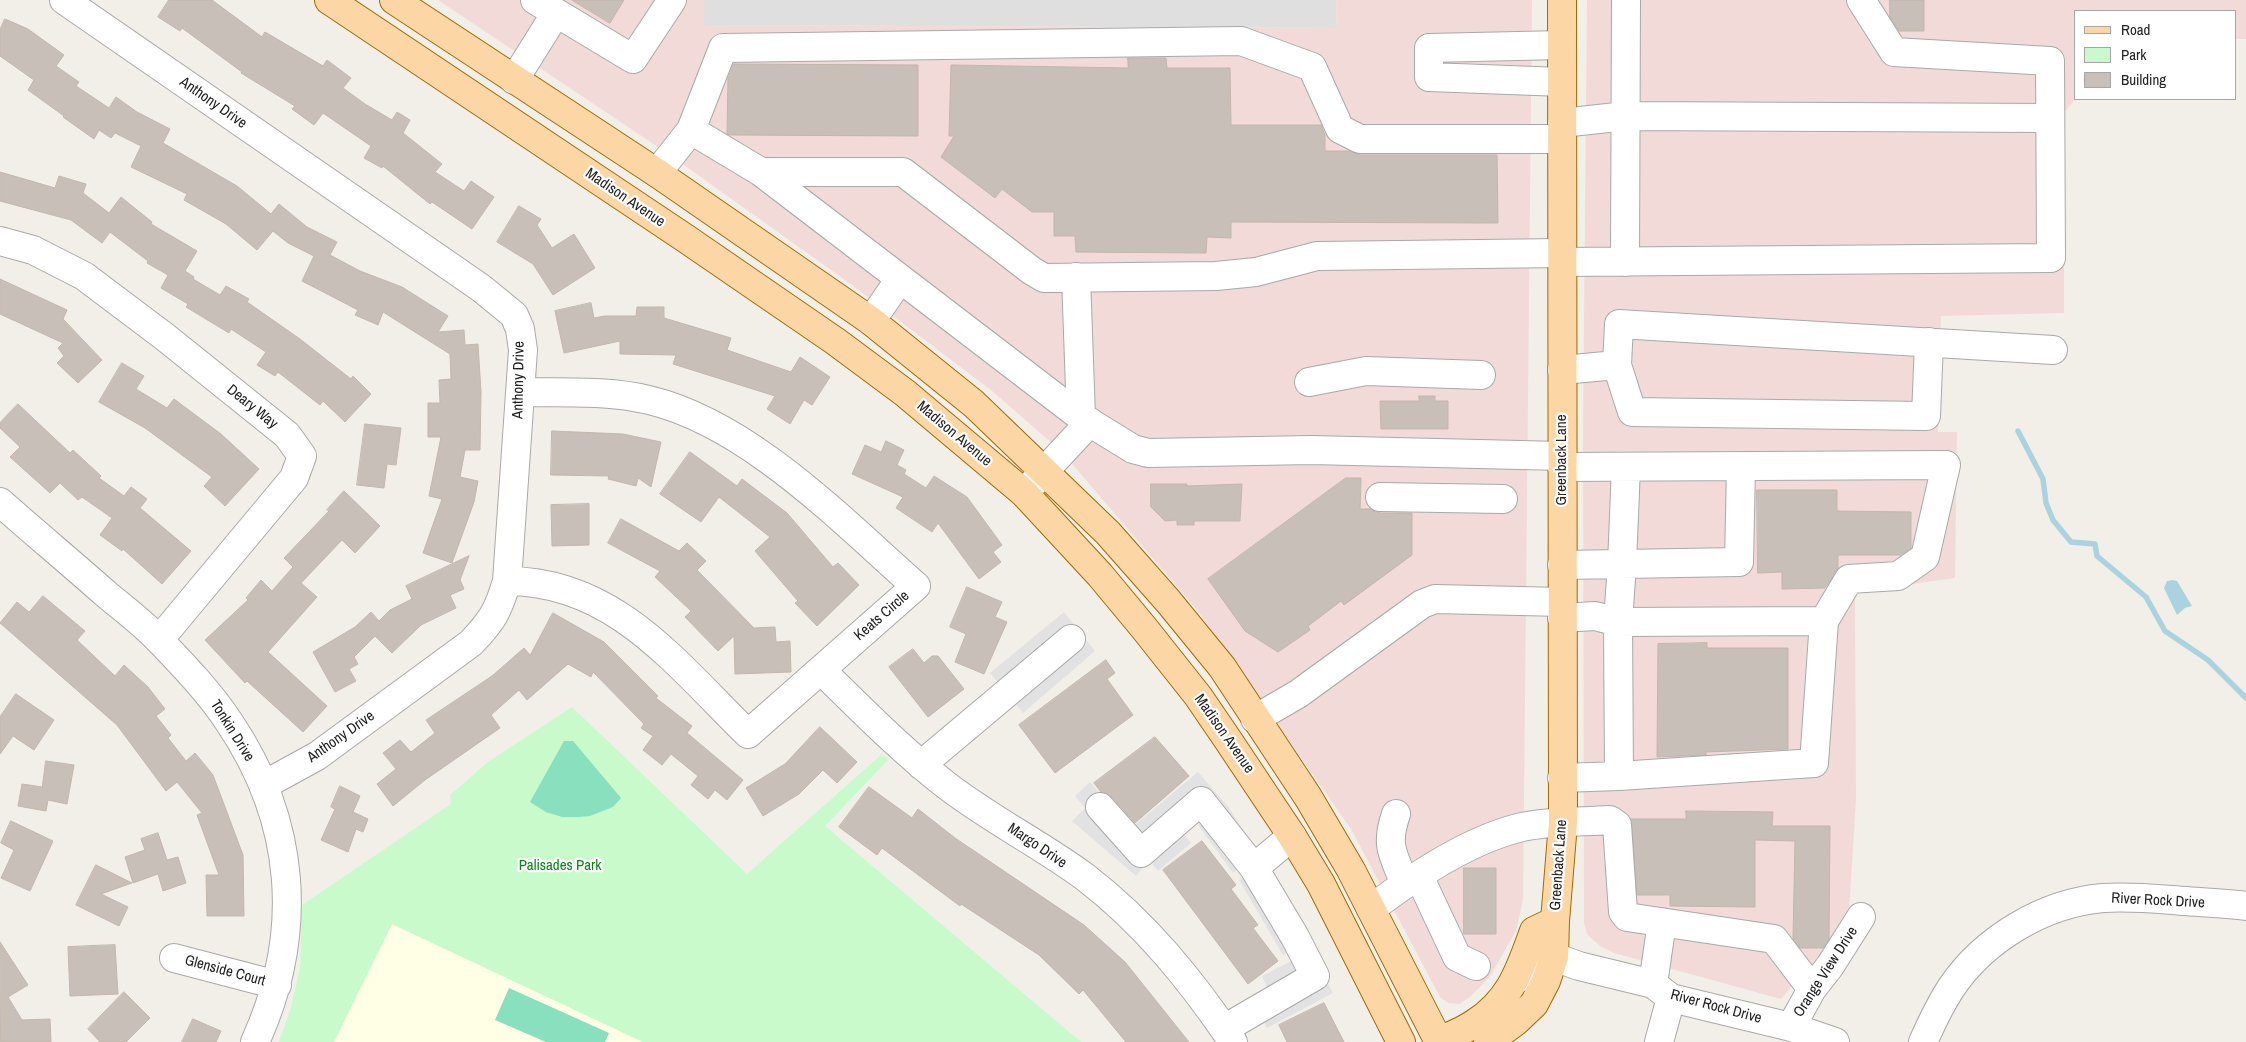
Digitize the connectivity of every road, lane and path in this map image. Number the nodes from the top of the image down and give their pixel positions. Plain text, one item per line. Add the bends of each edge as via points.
1 (64, 0) edge
2 (329, 0) edge
3 (394, 0) edge
4 (672, 0) edge
5 (1562, 0) edge
6 (1626, 0) edge
7 (1861, 0) edge
8 (546, 7) edge
9 (1562, 45) junction
10 (514, 80) junction
11 (1562, 82) junction
12 (1626, 116) junction
13 (2050, 118) junction
14 (691, 130) junction
15 (1562, 131) junction
16 (761, 172) junction
17 (657, 173) junction
18 (0, 241) edge
19 (1562, 258) junction
20 (1625, 262) junction
21 (1076, 277) junction
22 (900, 278) junction
23 (871, 321) junction
24 (1929, 342) junction
25 (2053, 350) dead end
26 (1617, 365) junction
27 (1562, 370) junction
28 (1481, 375) dead end
29 (1309, 382) dead end
30 (521, 392) junction
31 (1085, 420) junction
32 (1562, 461) junction
33 (1626, 467) junction
34 (1741, 467) junction
35 (1046, 472) junction
36 (1024, 494) junction
37 (1380, 496) dead end
38 (1502, 499) dead end
39 (0, 502) edge
40 (1622, 564) junction
41 (1562, 565) junction
42 (507, 581) junction
43 (1562, 610) junction
44 (1824, 621) junction
45 (1618, 622) junction
46 (1071, 639) dead end
47 (159, 640) junction
48 (821, 670) junction
49 (1255, 719) junction
50 (922, 765) junction
51 (1619, 776) junction
52 (1562, 778) junction
53 (264, 785) junction
54 (1100, 808) dead end
55 (1396, 814) dead end
56 (1562, 823) junction
57 (1292, 836) junction
58 (1254, 868) junction
59 (1412, 880) junction
60 (2246, 906) edge
61 (1371, 909) junction
62 (1861, 917) dead end
63 (1555, 920) junction
64 (1662, 922) junction
65 (174, 958) dead end
66 (1476, 966) dead end
67 (1550, 969) junction
68 (1516, 979) junction
69 (277, 985) junction
70 (1812, 989) junction
71 (1662, 991) junction
72 (1792, 1027) junction
73 (1229, 1035) edge
74 (255, 1042) edge
75 (1401, 1042) edge
76 (1438, 1042) edge
77 (1488, 1042) edge
78 (1517, 1042) edge
79 (1659, 1042) edge
80 (1835, 1042) edge
81 (1923, 1042) edge

1 - 30 street, Anthony Drive via 481,288 514,315 523,350
2 - 36 main road, Madison Avenue via 835,341 905,393
3 - 10 main road
4 - 8 street via 633,59
5 - 9 main road, Greenback Lane
6 - 12 street
7 - 13 street via 1894,52 2050,62
8 - 10 street
9 - 11 main road, Greenback Lane
9 - 11 street via 1429,48 1429,78
10 - 17 main road
11 - 15 main road, Greenback Lane
12 - 13 street
12 - 15 street
12 - 20 street
13 - 20 street via 2051,258
14 - 15 street via 723,48 1241,41 1312,67 1340,129 1360,139
14 - 16 street
14 - 17 street
15 - 19 main road, Greenback Lane
16 - 21 street via 903,172 1032,271 1044,278
16 - 22 street
17 - 23 main road
18 - 47 street, Deary Way via 33,250 84,276 287,435 302,456 294,478
19 - 20 street
19 - 21 street via 1317,256 1256,272 1216,276
19 - 27 main road, Greenback Lane
21 - 31 street
22 - 23 street
22 - 31 street
23 - 35 main road via 974,404
24 - 25 street
24 - 26 street via 1620,324
24 - 26 street via 1926,416 1632,412
26 - 27 street
27 - 32 main road, Greenback Lane
28 - 29 street via 1366,371
30 - 42 street, Anthony Drive
30 - 48 street, Keats Circle via 620,395 677,408 717,426 810,492 916,586
31 - 32 street via 1134,449 1148,453 1311,450
31 - 35 street
32 - 33 street
32 - 41 main road, Greenback Lane
33 - 34 street
33 - 40 street
34 - 40 street via 1739,562
34 - 44 street via 1946,465 1924,557 1898,576 1849,579
35 - 36 street
35 - 49 main road via 1108,533 1168,601 1222,667
36 - 57 main road, Madison Avenue via 1100,575 1192,688
37 - 38 street
39 - 47 street, Tonkin Drive
40 - 41 street
40 - 45 street
41 - 43 main road, Greenback Lane
42 - 48 street, Keats Circle via 565,589 619,614 643,632 748,734
42 - 53 street, Anthony Drive via 490,623 471,643 316,756
43 - 45 street
43 - 49 street via 1435,599 1422,604 1298,694
43 - 52 main road, Greenback Lane
44 - 45 street
44 - 51 street via 1814,763
45 - 51 street
46 - 50 street
47 - 53 street, Tonkin Drive via 229,722
48 - 50 street, Margo Drive
49 - 61 main road via 1308,798
50 - 73 street, Margo Drive via 948,786 1083,876 1121,906 1155,940
51 - 52 street
52 - 56 main road, Greenback Lane
53 - 69 street, Tonkin Drive via 280,833 288,884 286,944
54 - 58 street via 1142,853 1201,801
55 - 59 street via 1390,832 1390,848
56 - 59 street via 1523,827 1481,841
56 - 63 main road, Greenback Lane
56 - 64 street via 1610,820 1617,825 1623,912 1627,917
57 - 58 street
57 - 75 main road, Madison Avenue via 1321,884
58 - 73 street via 1315,976
59 - 61 street
59 - 66 street via 1457,956
60 - 81 street, River Rock Drive via 2130,896 2100,898 2044,913 1992,944 1970,964 1951,987
61 - 76 main road
62 - 70 street, Orange View Drive
63 - 67 main road, Greenback Lane
63 - 68 main road, Greenback Lane via 1534,931
64 - 70 street via 1774,938
64 - 71 street
65 - 69 street, Glenside Court
67 - 68 street
67 - 71 street, River Rock Drive via 1579,966
67 - 77 main road, Greenback Lane via 1534,1004
67 - 78 main road via 1544,997 1533,1024
68 - 76 main road, Greenback Lane via 1496,1007 1475,1024
69 - 74 street, Tonkin Drive
70 - 72 street, Orange View Drive
71 - 72 street, River Rock Drive
71 - 79 street
72 - 80 street, River Rock Drive

